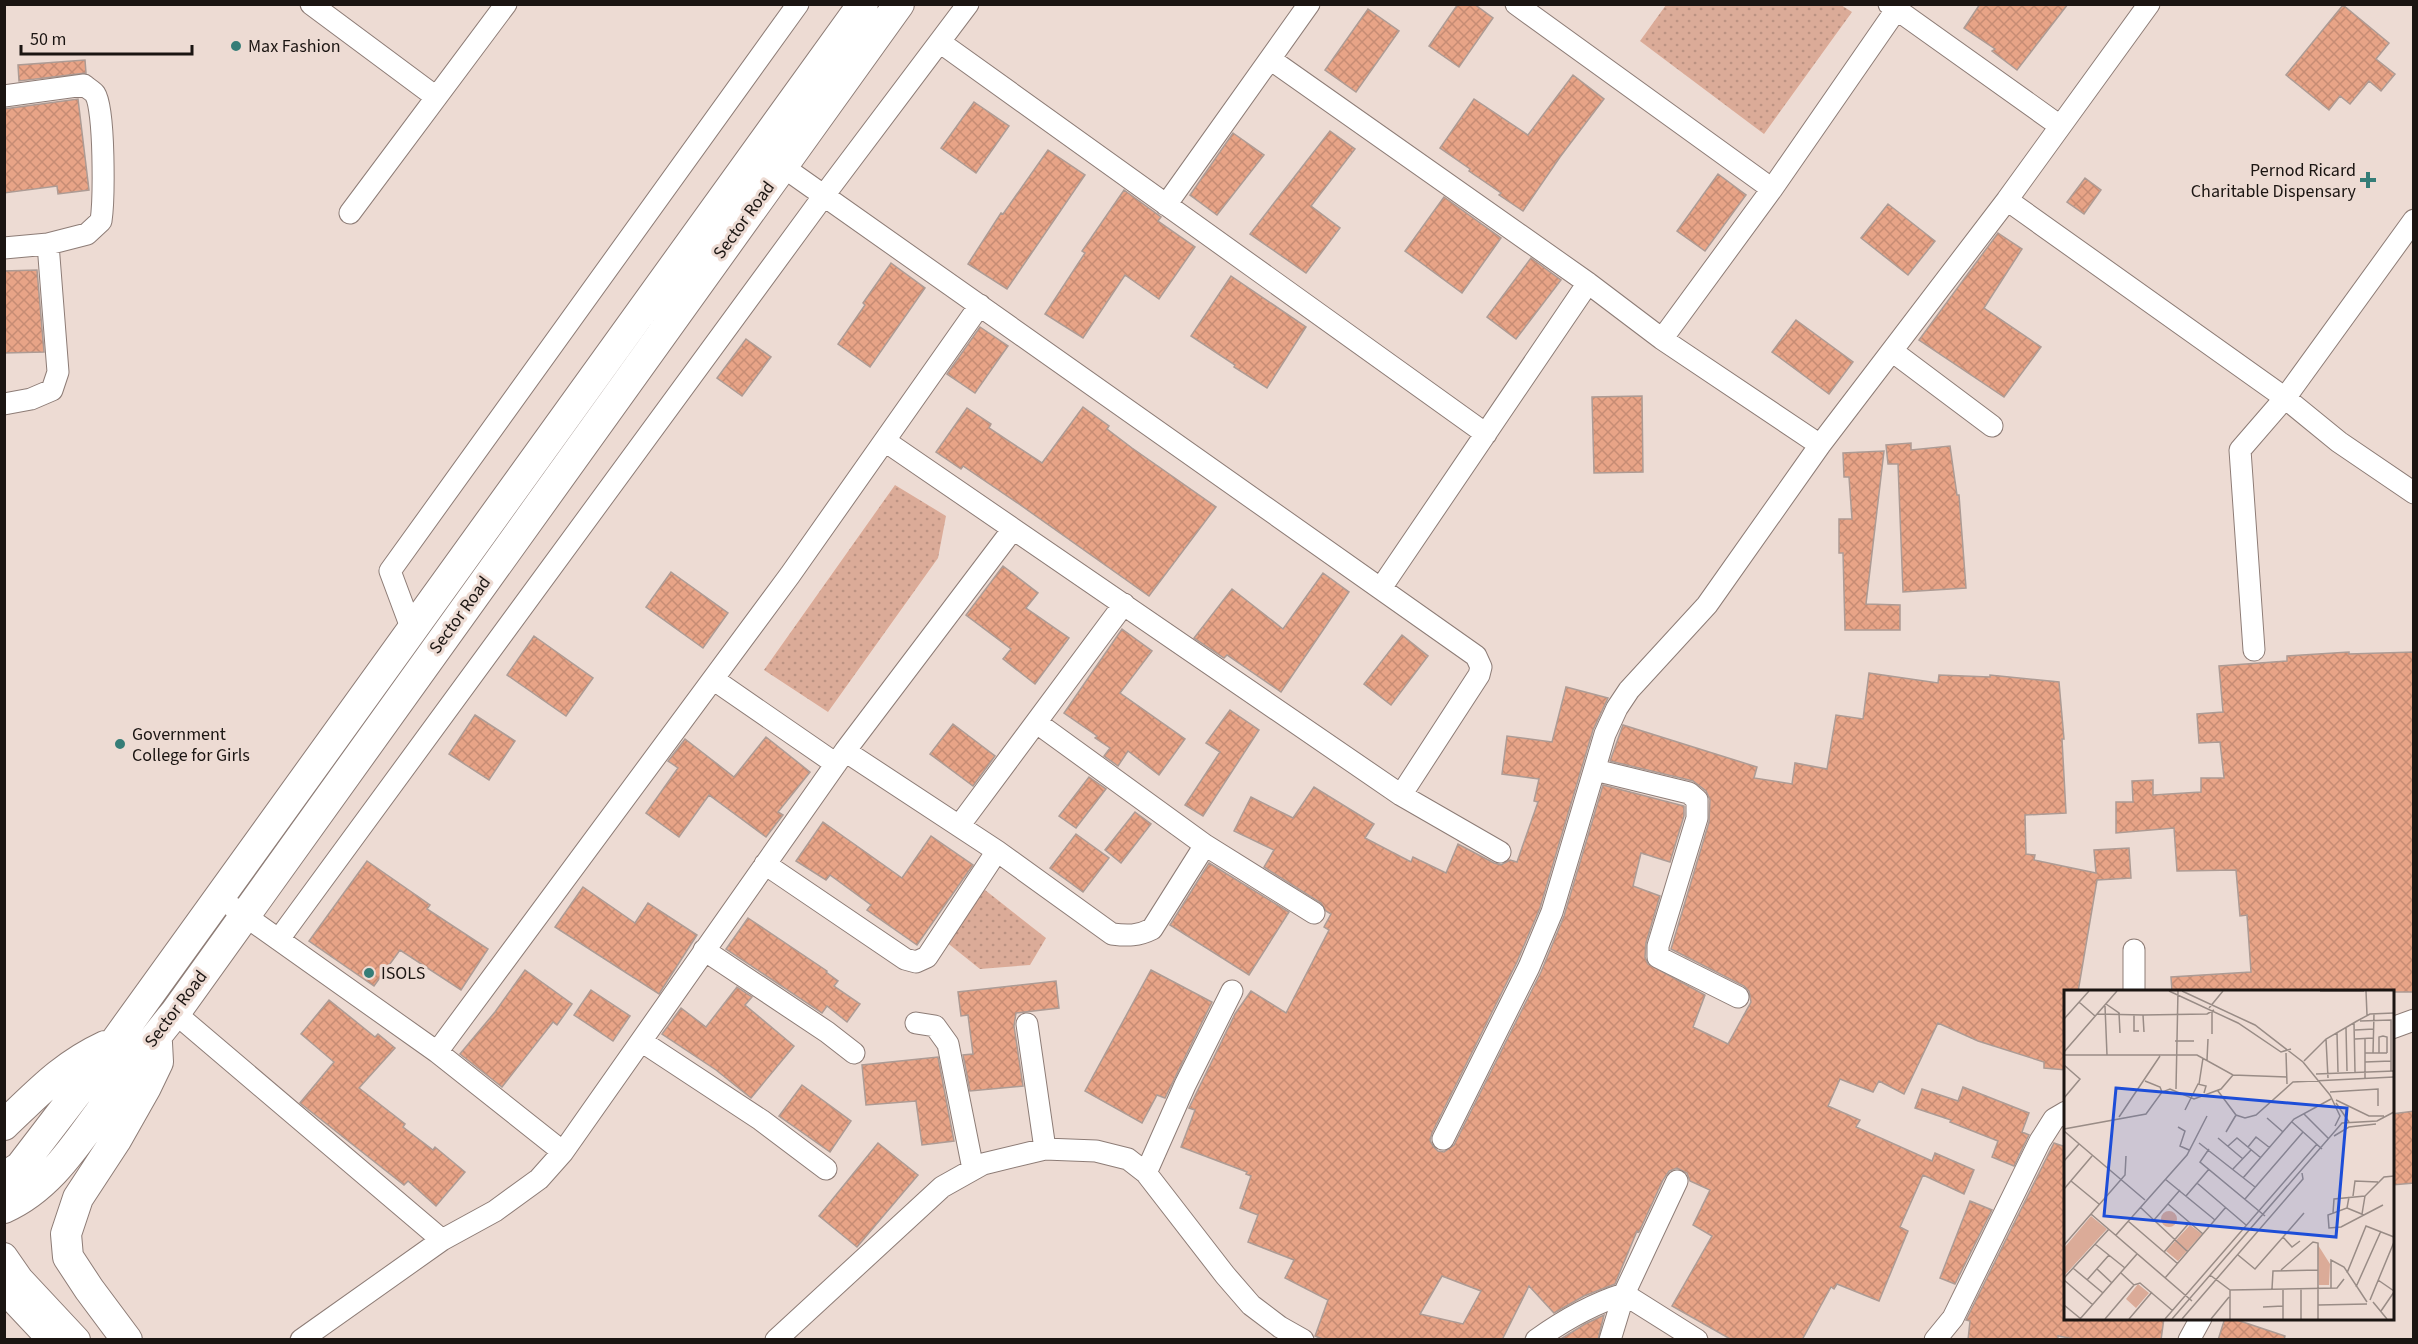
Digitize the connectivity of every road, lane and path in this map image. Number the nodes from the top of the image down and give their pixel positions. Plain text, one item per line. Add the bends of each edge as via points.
1 (311, 4) edge
2 (506, 4) edge
3 (798, 4) edge
4 (863, 4) edge
5 (899, 4) edge
6 (968, 4) edge
7 (1309, 4) edge
8 (2149, 4) edge
9 (1893, 7) edge
10 (1528, 8) edge
11 (941, 43) junction
12 (1270, 59) junction
13 (4, 96) edge
14 (436, 97) junction
15 (2060, 126) junction
16 (759, 149) junction
17 (783, 166) junction
18 (1772, 189) junction
19 (825, 194) junction
20 (2007, 200) junction
21 (1166, 205) junction
22 (350, 213) dead end
23 (2414, 220) edge
24 (48, 244) junction
25 (4, 248) edge
26 (1588, 284) junction
27 (980, 305) junction
28 (1662, 339) junction
29 (1892, 351) junction
30 (2285, 398) junction
31 (4, 404) edge
32 (1992, 426) dead end
33 (1486, 434) junction
34 (885, 441) junction
35 (1821, 445) junction
36 (2414, 493) edge
37 (1013, 529) junction
38 (1381, 588) junction
39 (1124, 604) junction
40 (412, 630) junction
41 (2254, 650) dead end
42 (713, 680) junction
43 (1037, 723) junction
44 (840, 757) junction
45 (1595, 770) junction
46 (1401, 795) junction
47 (959, 826) junction
48 (1205, 845) junction
49 (997, 851) junction
50 (1500, 852) dead end
51 (765, 864) junction
52 (219, 896) junction
53 (1314, 913) dead end
54 (244, 915) junction
55 (279, 939) junction
56 (704, 950) junction
57 (2134, 950) dead end
58 (2134, 990) edge
59 (1232, 991) dead end
60 (1738, 997) dead end
61 (2414, 1020) edge
62 (916, 1023) dead end
63 (166, 1024) junction
64 (1027, 1024) dead end
65 (2394, 1027) edge
66 (641, 1041) junction
67 (114, 1042) junction
68 (437, 1052) junction
69 (854, 1053) dead end
70 (2064, 1113) edge
71 (4, 1125) edge
72 (1443, 1139) dead end
73 (1045, 1149) junction
74 (563, 1152) junction
75 (826, 1169) dead end
76 (972, 1169) junction
77 (1146, 1173) junction
78 (4, 1177) edge
79 (1677, 1181) dead end
80 (4, 1208) edge
81 (442, 1240) junction
82 (4, 1256) edge
83 (4, 1290) edge
84 (1624, 1294) junction
85 (2200, 1320) edge
86 (1937, 1339) edge
87 (51, 1340) edge
88 (77, 1340) edge
89 (127, 1340) edge
90 (302, 1340) edge
91 (776, 1340) edge
92 (1303, 1340) edge
93 (1536, 1340) edge
94 (1610, 1340) edge
95 (1696, 1340) edge
96 (2189, 1340) edge

1 - 14 street
2 - 14 street
3 - 40 street via 390,571
4 - 16 main road, Sector Road
5 - 17 main road, Sector Road
6 - 11 street
7 - 12 street
8 - 15 street
9 - 15 street
9 - 18 street
10 - 18 street
11 - 19 street
11 - 21 street
12 - 21 street
12 - 26 street
13 - 24 street via 84,85 95,94 100,113 104,204 101,221 87,234
14 - 22 street
15 - 20 street
16 - 17 street
16 - 40 main road, Sector Road
17 - 19 street
17 - 54 main road, Sector Road
18 - 28 street
19 - 27 street
19 - 55 street
20 - 29 street
20 - 30 street
21 - 33 street
23 - 30 street
24 - 25 street
24 - 31 street via 58,372 52,390
26 - 28 street
26 - 33 street
27 - 34 street
27 - 38 street
28 - 35 street
29 - 32 street
29 - 35 street
30 - 36 street via 2339,442
30 - 41 street via 2240,450
33 - 38 street
34 - 37 street
34 - 42 street
35 - 45 street via 1707,605 1629,690 1605,734
37 - 39 street
37 - 44 street
38 - 46 street via 1469,650 1481,667
39 - 43 street
39 - 46 street
40 - 52 main road, Sector Road
42 - 44 street
42 - 68 street
43 - 47 street
43 - 48 street
44 - 47 street
44 - 51 street
45 - 60 street via 1689,793 1696,800 1697,818 1658,957
45 - 72 street via 1552,912 1529,967
46 - 50 street
47 - 49 street
48 - 49 street via 1152,929 1128,936 1112,934
48 - 53 street
49 - 51 street via 927,957 916,962
51 - 56 street
52 - 54 street
52 - 67 main road, Sector Road
54 - 55 street
54 - 63 main road, Sector Road
55 - 68 street
56 - 66 street
56 - 69 street
57 - 58 street
59 - 77 street
61 - 65 street
62 - 76 street via 935,1026 948,1044
63 - 80 main road, Sector Road via 41,1186
63 - 81 street
63 - 89 main road via 158,1062 116,1140 78,1198 66,1234 69,1257
64 - 73 street
66 - 74 street
66 - 75 street via 761,1120
67 - 71 main road via 87,1055 44,1085
67 - 78 main road, Sector Road via 43,1139 20,1167
68 - 74 street
70 - 86 street via 2054,1119 2040,1141 1953,1318
73 - 76 street
73 - 77 street via 1096,1151 1128,1159
74 - 81 street via 522,1192
76 - 91 street via 942,1187
77 - 92 street via 1251,1305
79 - 84 street
81 - 90 street
82 - 88 street via 20,1279
83 - 87 street
84 - 93 street via 1599,1302
84 - 94 street
84 - 95 street
85 - 96 street

